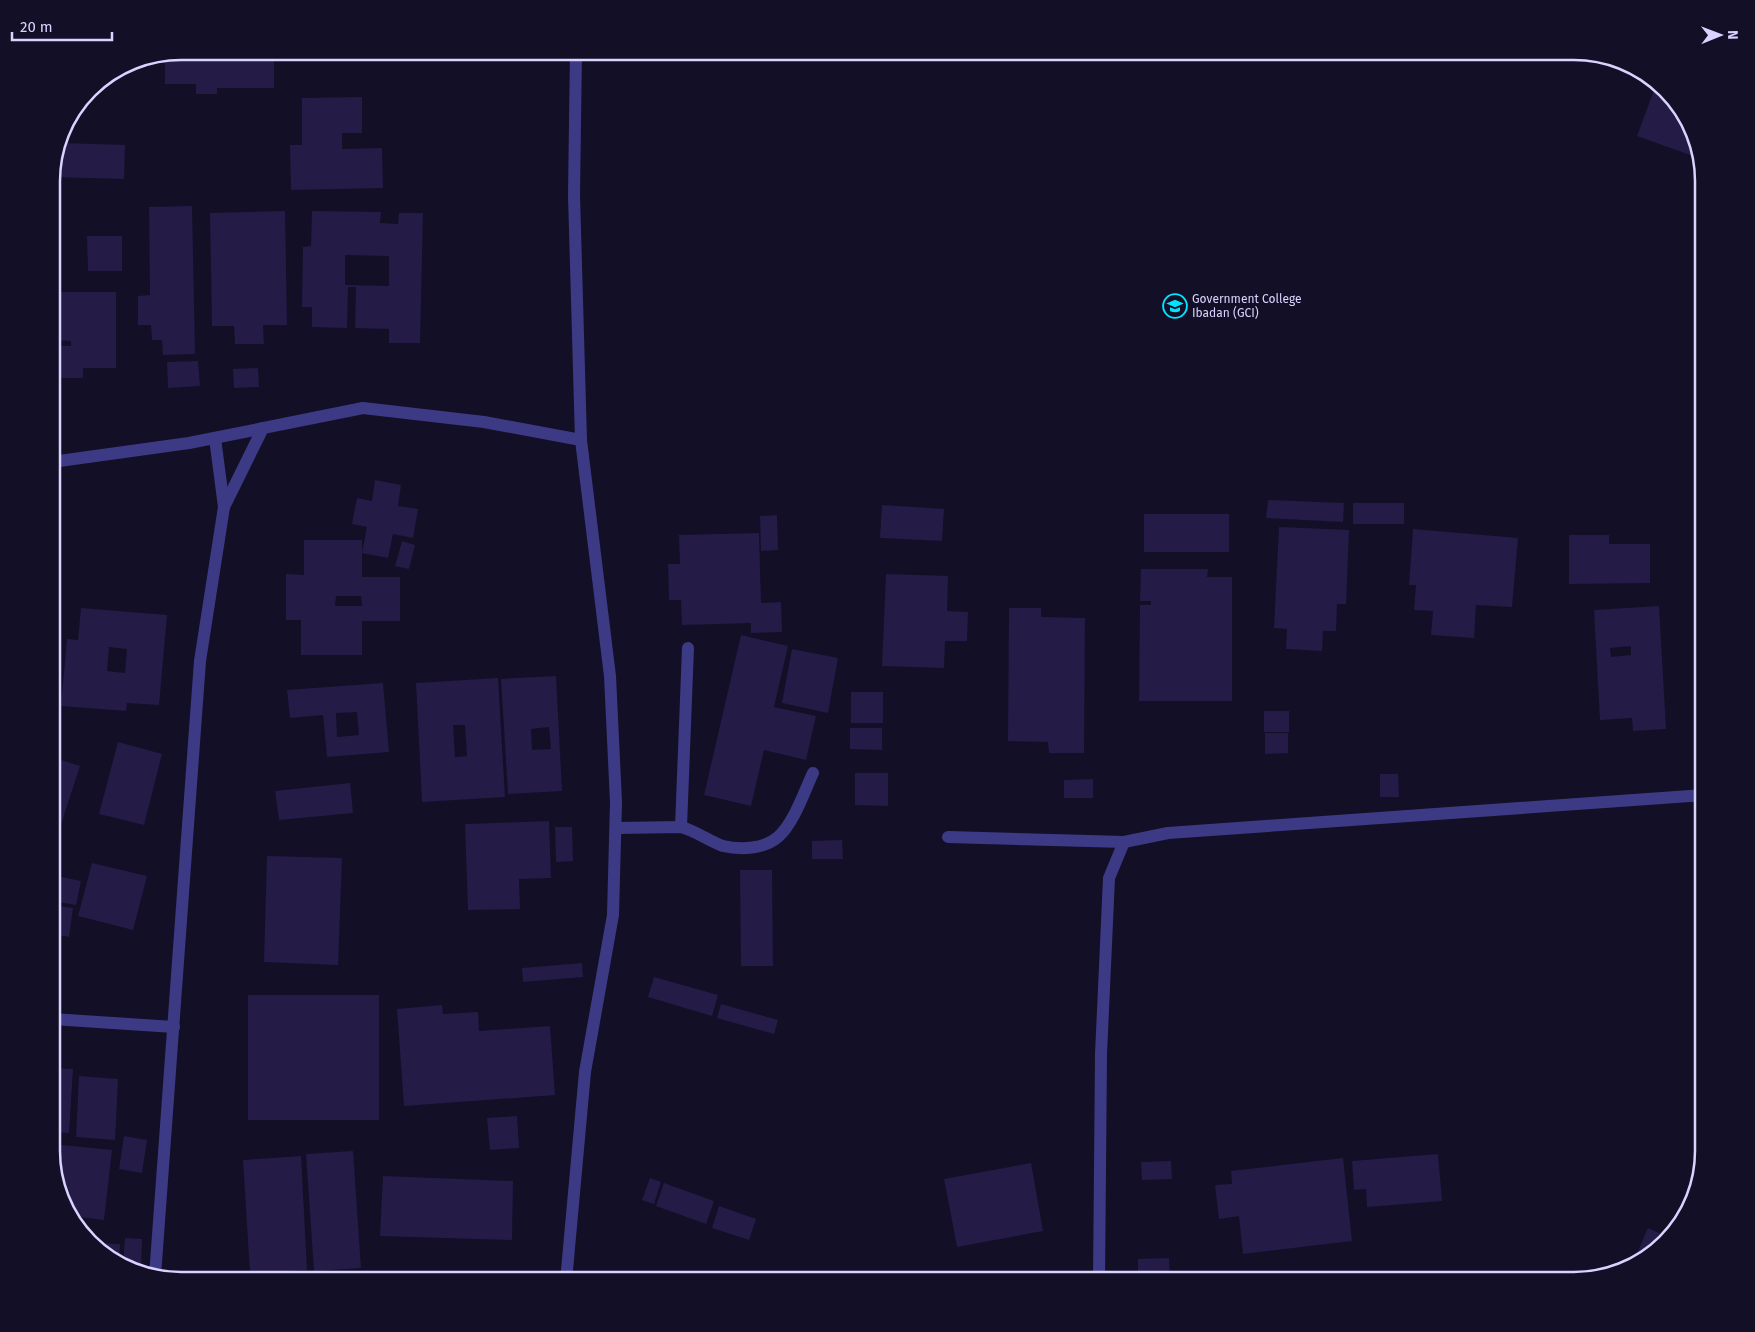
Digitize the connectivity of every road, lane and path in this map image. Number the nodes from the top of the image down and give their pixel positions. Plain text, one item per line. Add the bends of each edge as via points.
1 (576, 60) edge
2 (263, 428) junction
3 (215, 438) junction
4 (581, 440) junction
5 (60, 461) edge
6 (224, 507) junction
7 (688, 648) dead end
8 (813, 773) dead end
9 (1695, 796) edge
10 (681, 827) junction
11 (616, 828) junction
12 (948, 836) dead end
13 (1124, 842) junction
14 (60, 1020) edge
15 (174, 1027) junction
16 (156, 1269) edge
17 (567, 1272) edge
18 (1099, 1272) edge

1 - 4 street via 574,195
2 - 3 street
2 - 4 street via 362,408 484,422
2 - 6 street
3 - 5 street
3 - 6 street
4 - 11 street via 610,676
6 - 15 street via 200,661
7 - 10 street
8 - 10 street via 792,818 778,837 758,847 723,846
9 - 13 street via 1168,833
10 - 11 street
11 - 17 street via 613,915 585,1072
12 - 13 street
13 - 18 street via 1109,878 1101,1054
14 - 15 street
15 - 16 street

